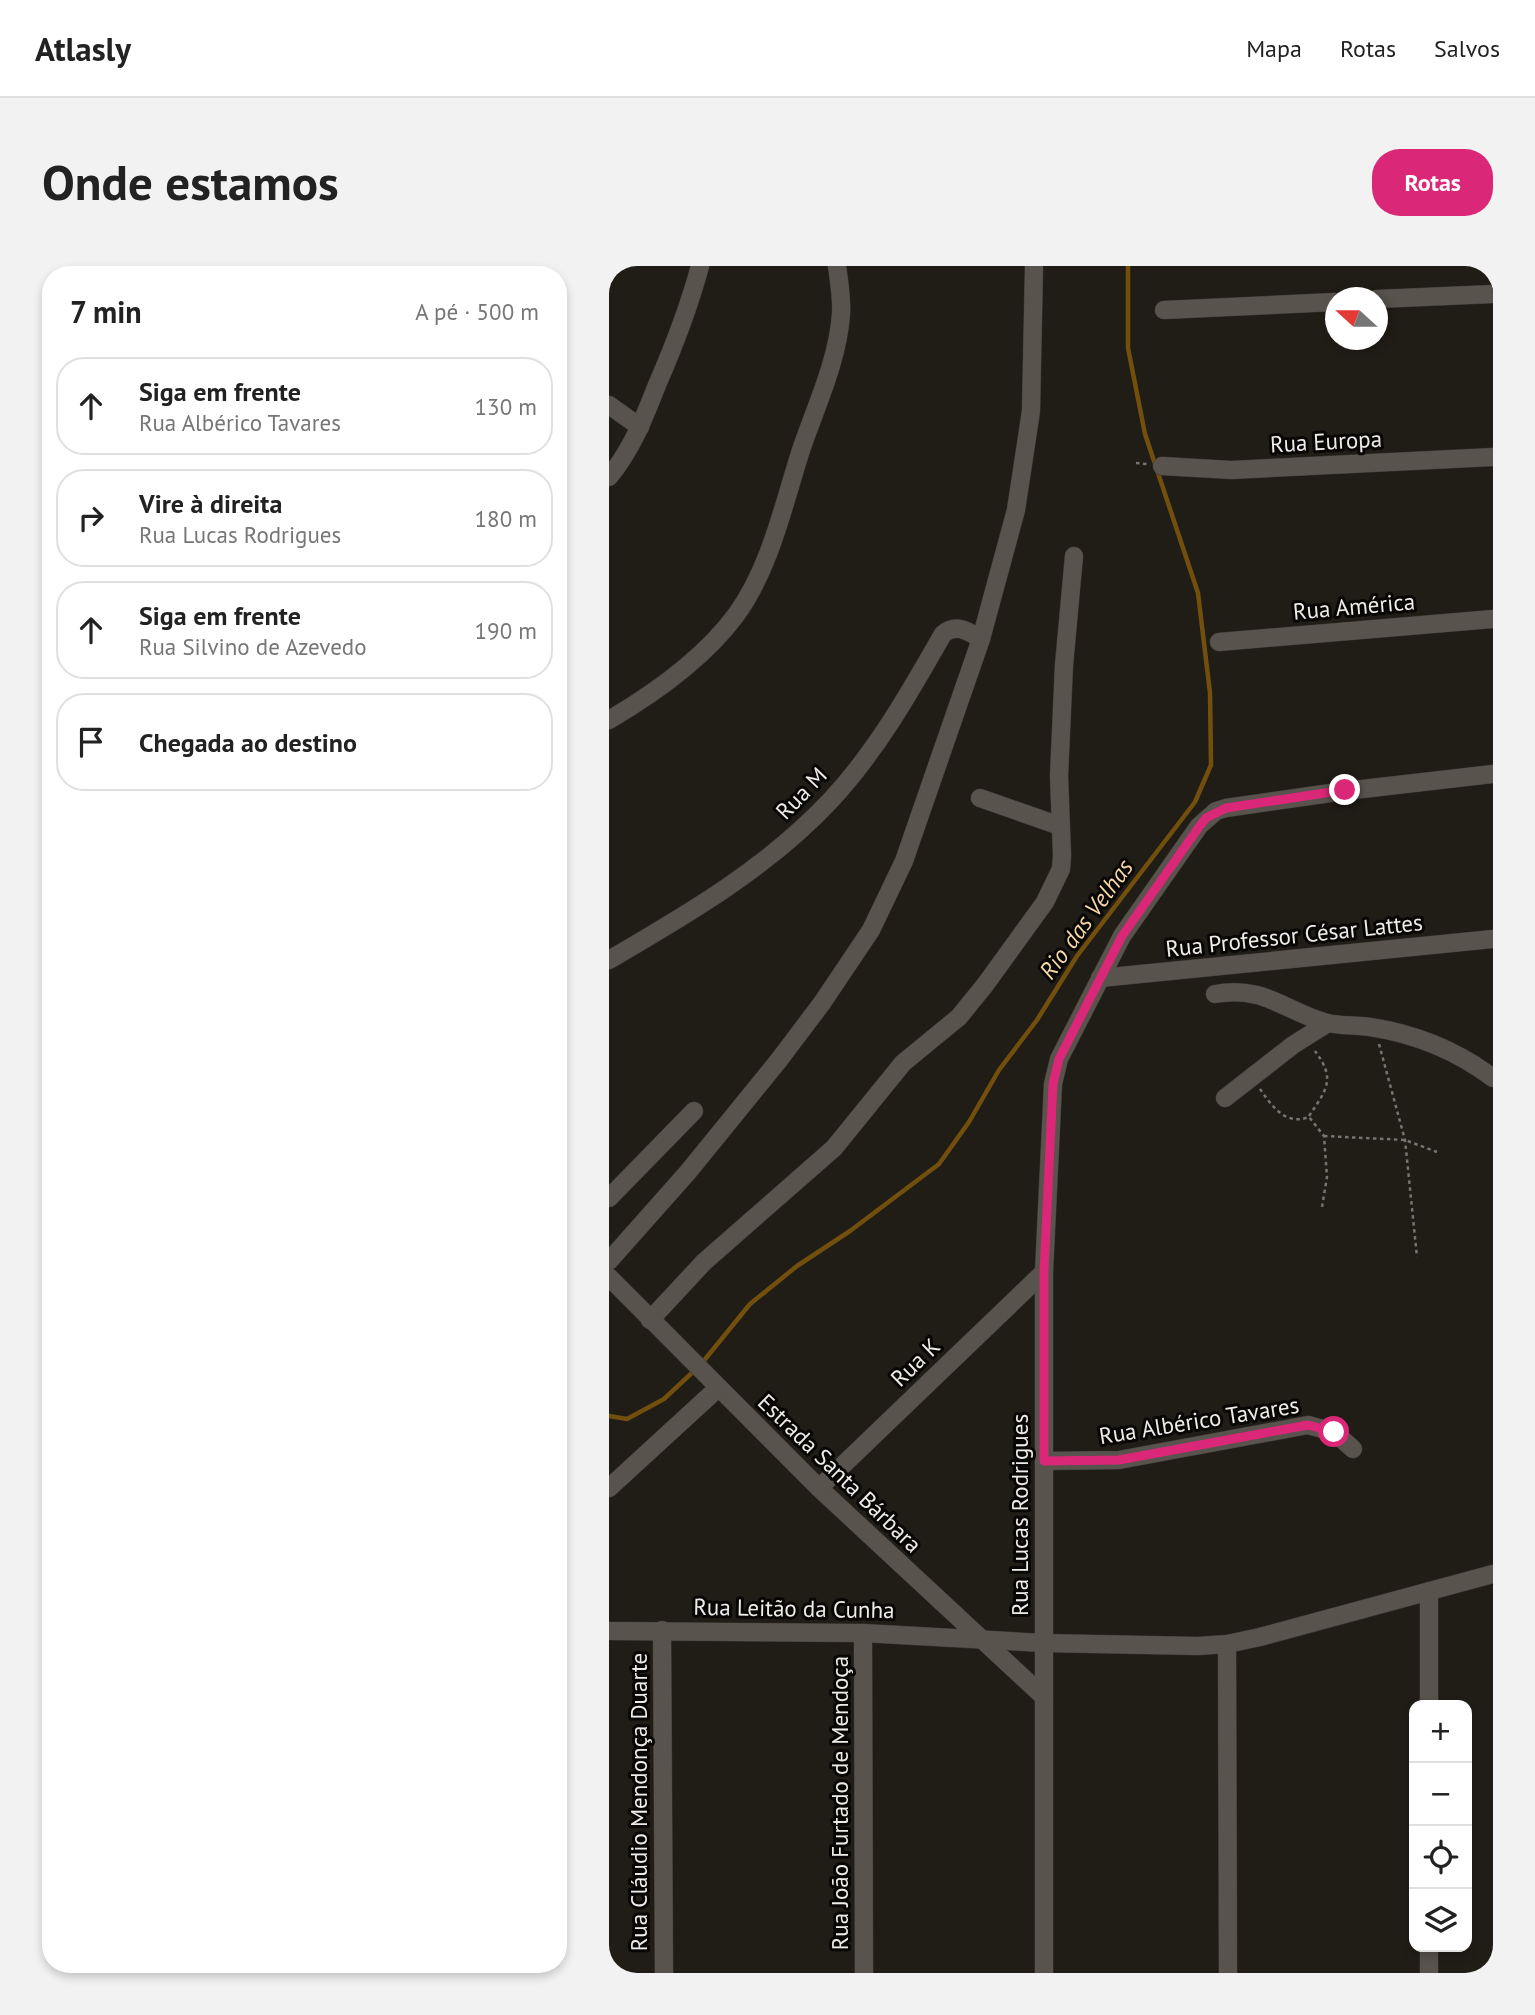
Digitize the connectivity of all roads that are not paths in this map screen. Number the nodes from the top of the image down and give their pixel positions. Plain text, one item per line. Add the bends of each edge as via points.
1 (700, 266) edge
2 (837, 266) edge
3 (1034, 266) edge
4 (1493, 294) edge
5 (1388, 299) edge
6 (1325, 302) edge
7 (1164, 310) dead end
8 (609, 405) edge
9 (640, 427) junction
10 (1493, 457) edge
11 (1154, 465) road end
12 (609, 477) edge
13 (1074, 555) dead end
14 (1493, 619) edge
15 (981, 639) junction
16 (1220, 642) dead end
17 (609, 720) edge
18 (1493, 774) edge
19 (980, 798) dead end
20 (1060, 826) junction
21 (1493, 939) edge
22 (609, 960) edge
23 (1100, 978) junction
24 (1215, 994) dead end
25 (1328, 1023) junction
26 (1493, 1078) edge
27 (1226, 1098) dead end
28 (694, 1111) dead end
29 (609, 1198) edge
30 (609, 1261) edge
31 (1044, 1272) junction
32 (609, 1277) edge
33 (650, 1320) junction
34 (715, 1385) junction
35 (1353, 1450) dead end
36 (1044, 1461) junction
37 (609, 1488) edge
38 (819, 1488) junction
39 (1493, 1574) edge
40 (1429, 1591) junction
41 (662, 1630) junction
42 (609, 1631) edge
43 (863, 1633) junction
44 (978, 1638) junction
45 (1043, 1643) junction
46 (1227, 1644) junction
47 (1044, 1697) junction
48 (1429, 1700) edge
49 (1429, 1952) edge
50 (664, 1973) edge
51 (864, 1973) edge
52 (1044, 1973) edge
53 (1228, 1973) edge
54 (1429, 1973) edge

1 - 9 street via 674,346
2 - 17 street via 841,313 835,351 758,573 718,637 687,666
3 - 15 street via 1031,411 1025,460
4 - 5 street
6 - 7 street
8 - 9 street
9 - 12 street
10 - 11 street, Rua Europa via 1231,470
13 - 20 street via 1063,692
14 - 16 street, Rua América
15 - 22 street, Rua M via 957,628 943,634 900,711 831,800 750,873
15 - 30 street via 904,861 870,930 779,1060
18 - 23 street, Rua Lucas Rodrigues via 1345,790 1216,811 1192,835 1122,936
19 - 20 street
20 - 33 street via 1062,855 1045,902 959,1017 903,1063 834,1148 704,1262
21 - 23 street, Rua Professor César Lattes
23 - 31 street, Rua Lucas Rodrigues via 1059,1059 1053,1084
24 - 25 street via 1255,993
25 - 26 street via 1413,1035 1472,1062
25 - 27 street
28 - 29 street
31 - 36 street, Rua Lucas Rodrigues
31 - 38 street, Rua K
32 - 33 street, Estrada Santa Bárbara
33 - 34 street, Estrada Santa Bárbara
34 - 37 street
34 - 38 street, Estrada Santa Bárbara
35 - 36 street, Rua Albérico Tavares via 1334,1432 1308,1425 1119,1460
36 - 45 street, Rua Lucas Rodrigues
38 - 44 street, Estrada Santa Bárbara
39 - 40 street, Rua Leitão da Cunha
40 - 46 street, Rua Leitão da Cunha
40 - 48 street
41 - 42 street, Rua Leitão da Cunha
41 - 43 street, Rua Leitão da Cunha
41 - 50 street, Rua Cláudio Mendonça Duarte
43 - 44 street, Rua Leitão da Cunha
43 - 51 street, Rua João Furtado de Mendoça
44 - 45 street, Rua Leitão da Cunha
44 - 47 street, Estrada Santa Bárbara
45 - 46 street, Rua Leitão da Cunha
45 - 47 street, Rua Lucas Rodrigues
46 - 53 street
47 - 52 street, Rua Lucas Rodrigues
49 - 54 street

